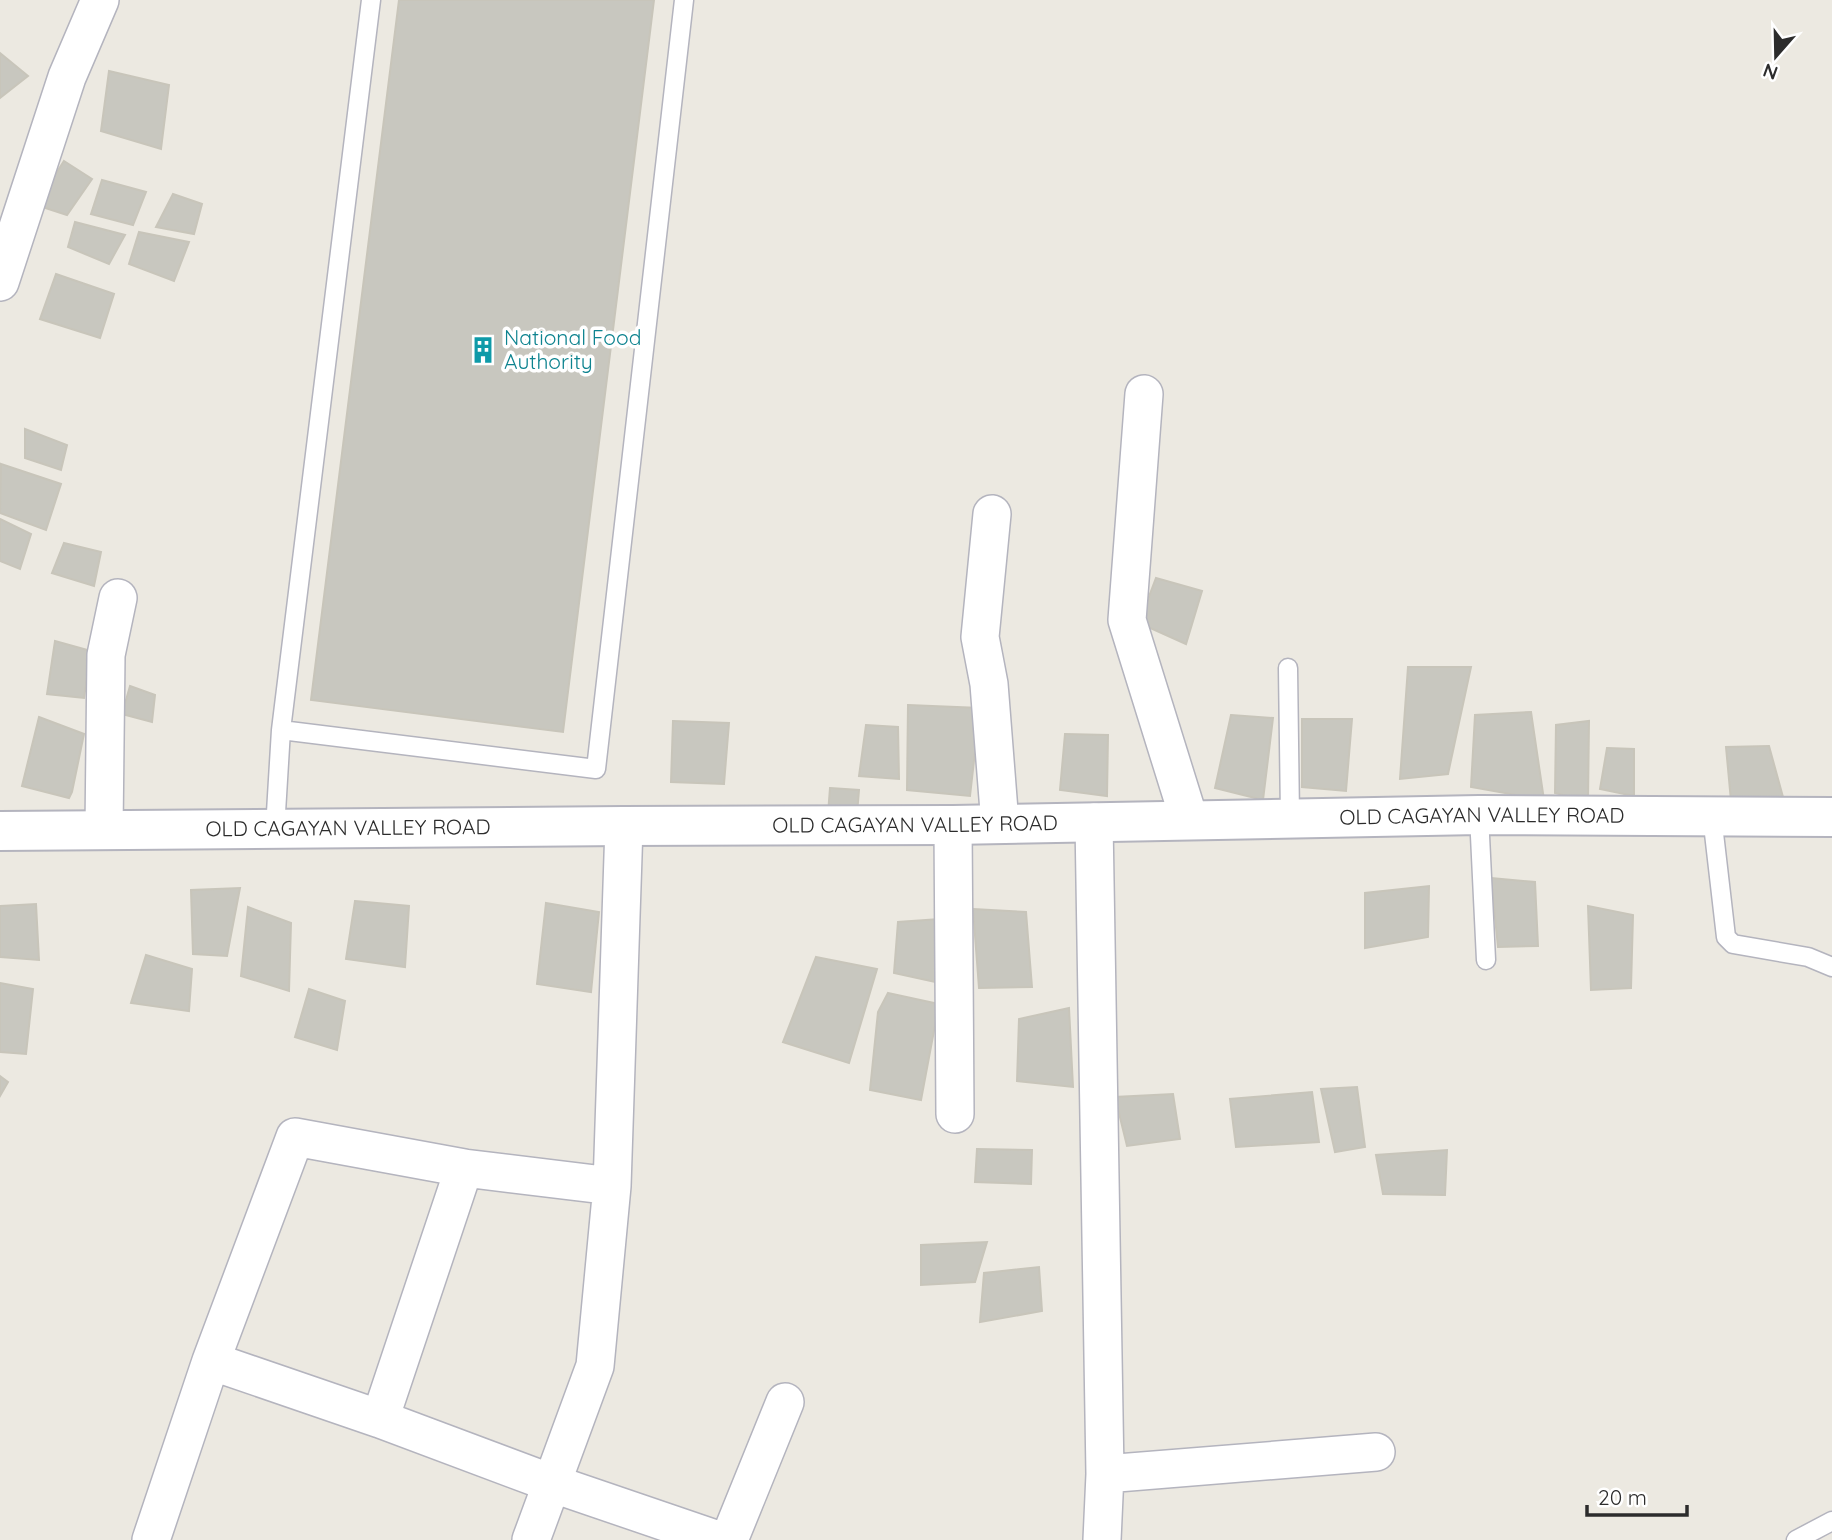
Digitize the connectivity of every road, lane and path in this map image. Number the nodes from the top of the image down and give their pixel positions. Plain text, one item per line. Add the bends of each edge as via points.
1 (100, 0) edge
2 (371, 0) edge
3 (684, 0) edge
4 (0, 282) edge
5 (1144, 394) dead end
6 (992, 514) dead end
7 (118, 598) dead end
8 (1288, 668) dead end
9 (281, 730) junction
10 (1479, 815) junction
11 (1712, 816) junction
12 (1290, 817) junction
13 (1832, 817) edge
14 (1189, 819) junction
15 (1094, 822) junction
16 (1000, 824) junction
17 (624, 825) junction
18 (953, 825) junction
19 (104, 830) junction
20 (275, 830) junction
21 (0, 831) edge
22 (1486, 960) dead end
23 (1832, 967) edge
24 (955, 1114) dead end
25 (464, 1168) junction
26 (612, 1186) junction
27 (211, 1361) junction
28 (785, 1402) dead end
29 (380, 1419) junction
30 (1376, 1452) dead end
31 (1105, 1474) junction
32 (551, 1483) junction
33 (1832, 1521) edge
34 (151, 1540) edge
35 (531, 1540) edge
36 (718, 1540) edge
37 (729, 1540) edge
38 (1102, 1540) edge
39 (1796, 1540) edge

1 - 4 street via 66,77
2 - 9 lane
3 - 9 lane via 596,769
5 - 14 street via 1127,620
6 - 16 street via 980,637 989,684
7 - 19 street via 106,655
8 - 12 lane
9 - 20 lane
10 - 11 main road, OLD CAGAYAN VALLEY ROAD
10 - 12 main road, OLD CAGAYAN VALLEY ROAD
10 - 22 lane
11 - 13 main road, OLD CAGAYAN VALLEY ROAD
11 - 23 lane via 1726,937 1733,944 1808,957
12 - 14 main road, OLD CAGAYAN VALLEY ROAD
14 - 15 main road, OLD CAGAYAN VALLEY ROAD
15 - 16 main road, OLD CAGAYAN VALLEY ROAD
15 - 31 street
16 - 18 main road, OLD CAGAYAN VALLEY ROAD
17 - 18 main road, OLD CAGAYAN VALLEY ROAD
17 - 20 main road, OLD CAGAYAN VALLEY ROAD
17 - 26 street
18 - 24 street
19 - 20 main road, OLD CAGAYAN VALLEY ROAD
19 - 21 main road, OLD CAGAYAN VALLEY ROAD
25 - 26 street
25 - 27 street via 295,1137
25 - 29 street
26 - 32 street via 595,1366
27 - 29 street
27 - 34 street
28 - 37 street
29 - 32 street
30 - 31 street
31 - 38 street
32 - 35 street
32 - 36 street
33 - 39 lane

